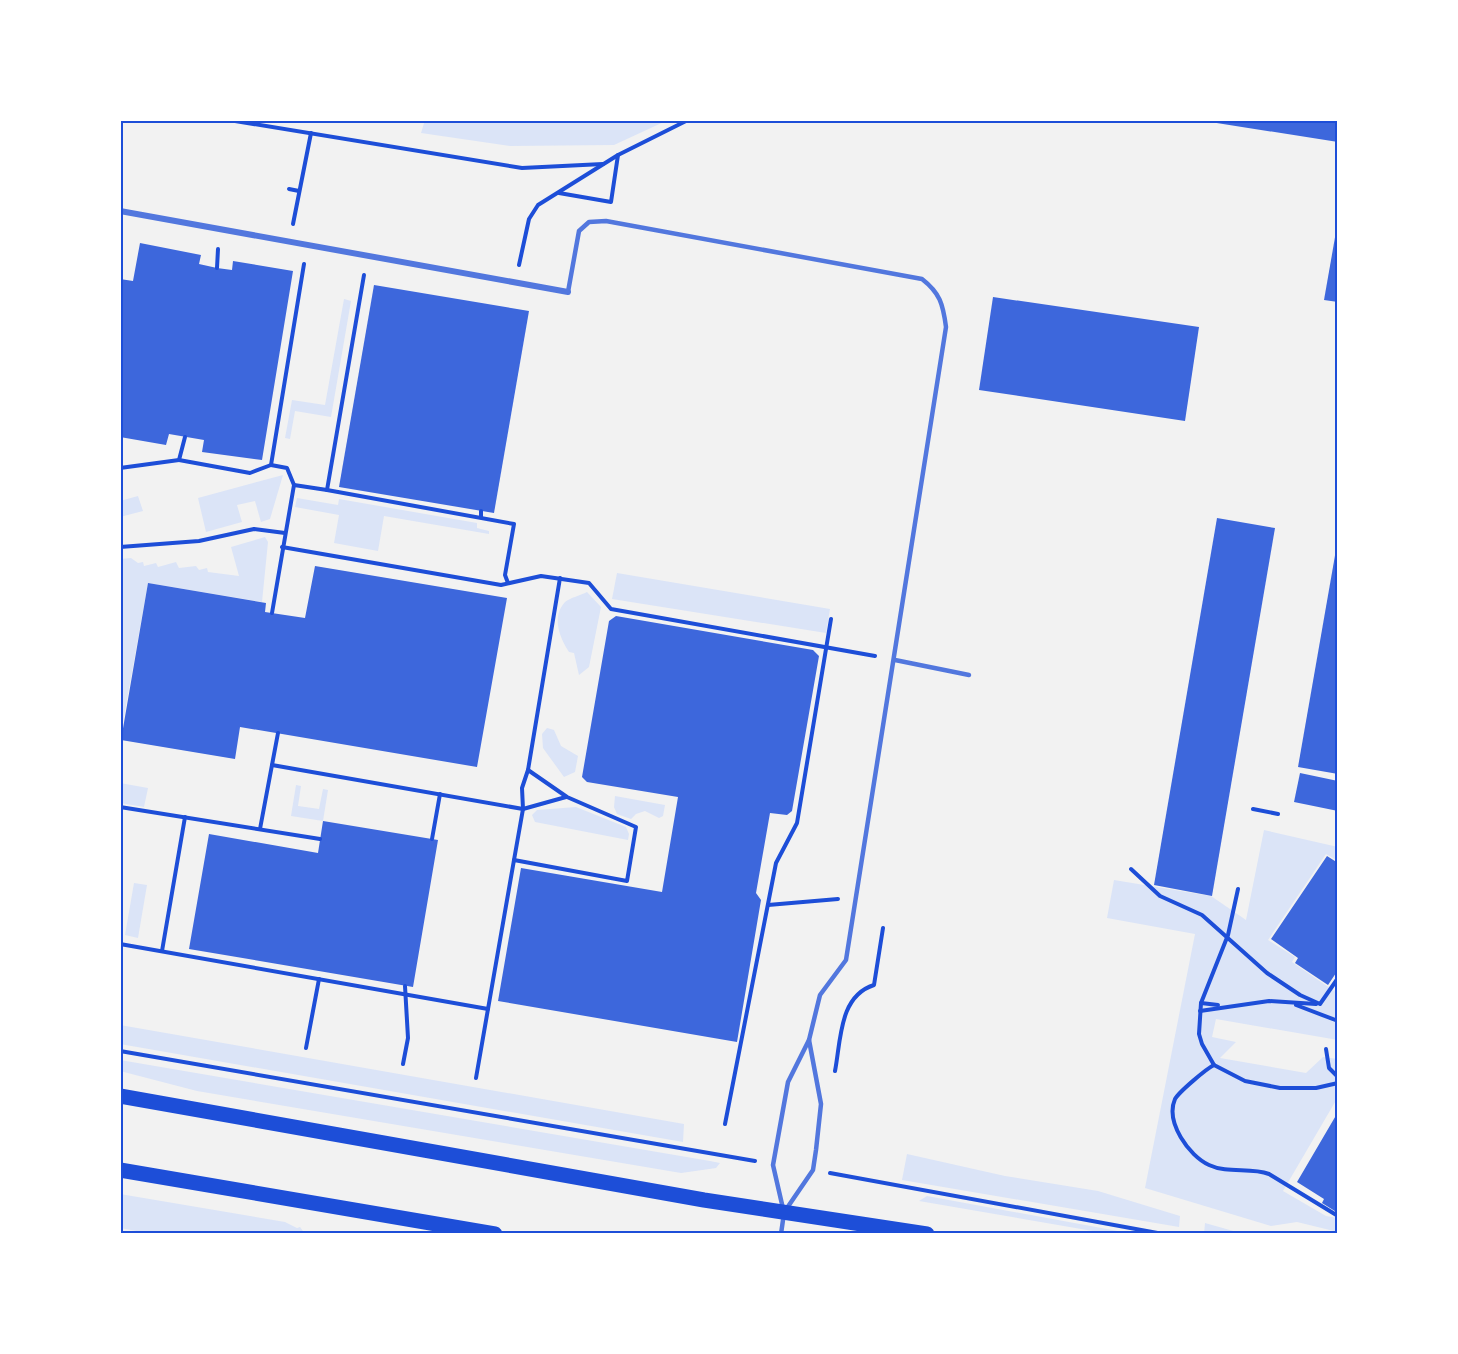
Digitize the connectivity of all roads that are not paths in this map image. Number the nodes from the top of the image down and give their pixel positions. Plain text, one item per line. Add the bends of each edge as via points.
1 (120, 211) edge
2 (568, 292) joint
3 (895, 660) junction
4 (969, 675) dead end
5 (808, 1040) junction
6 (120, 1096) edge
7 (120, 1170) edge
8 (784, 1213) junction
9 (495, 1234) edge
10 (781, 1234) edge
11 (927, 1234) edge

1 - 2 street
2 - 3 lane via 579,231 589,222 606,221 922,279 937,290 946,327
3 - 4 lane
3 - 5 lane via 846,960 820,995
5 - 8 lane via 788,1082 773,1165
5 - 8 lane via 821,1104 813,1170
6 - 8 main road
7 - 9 main road
8 - 10 lane
8 - 11 main road

